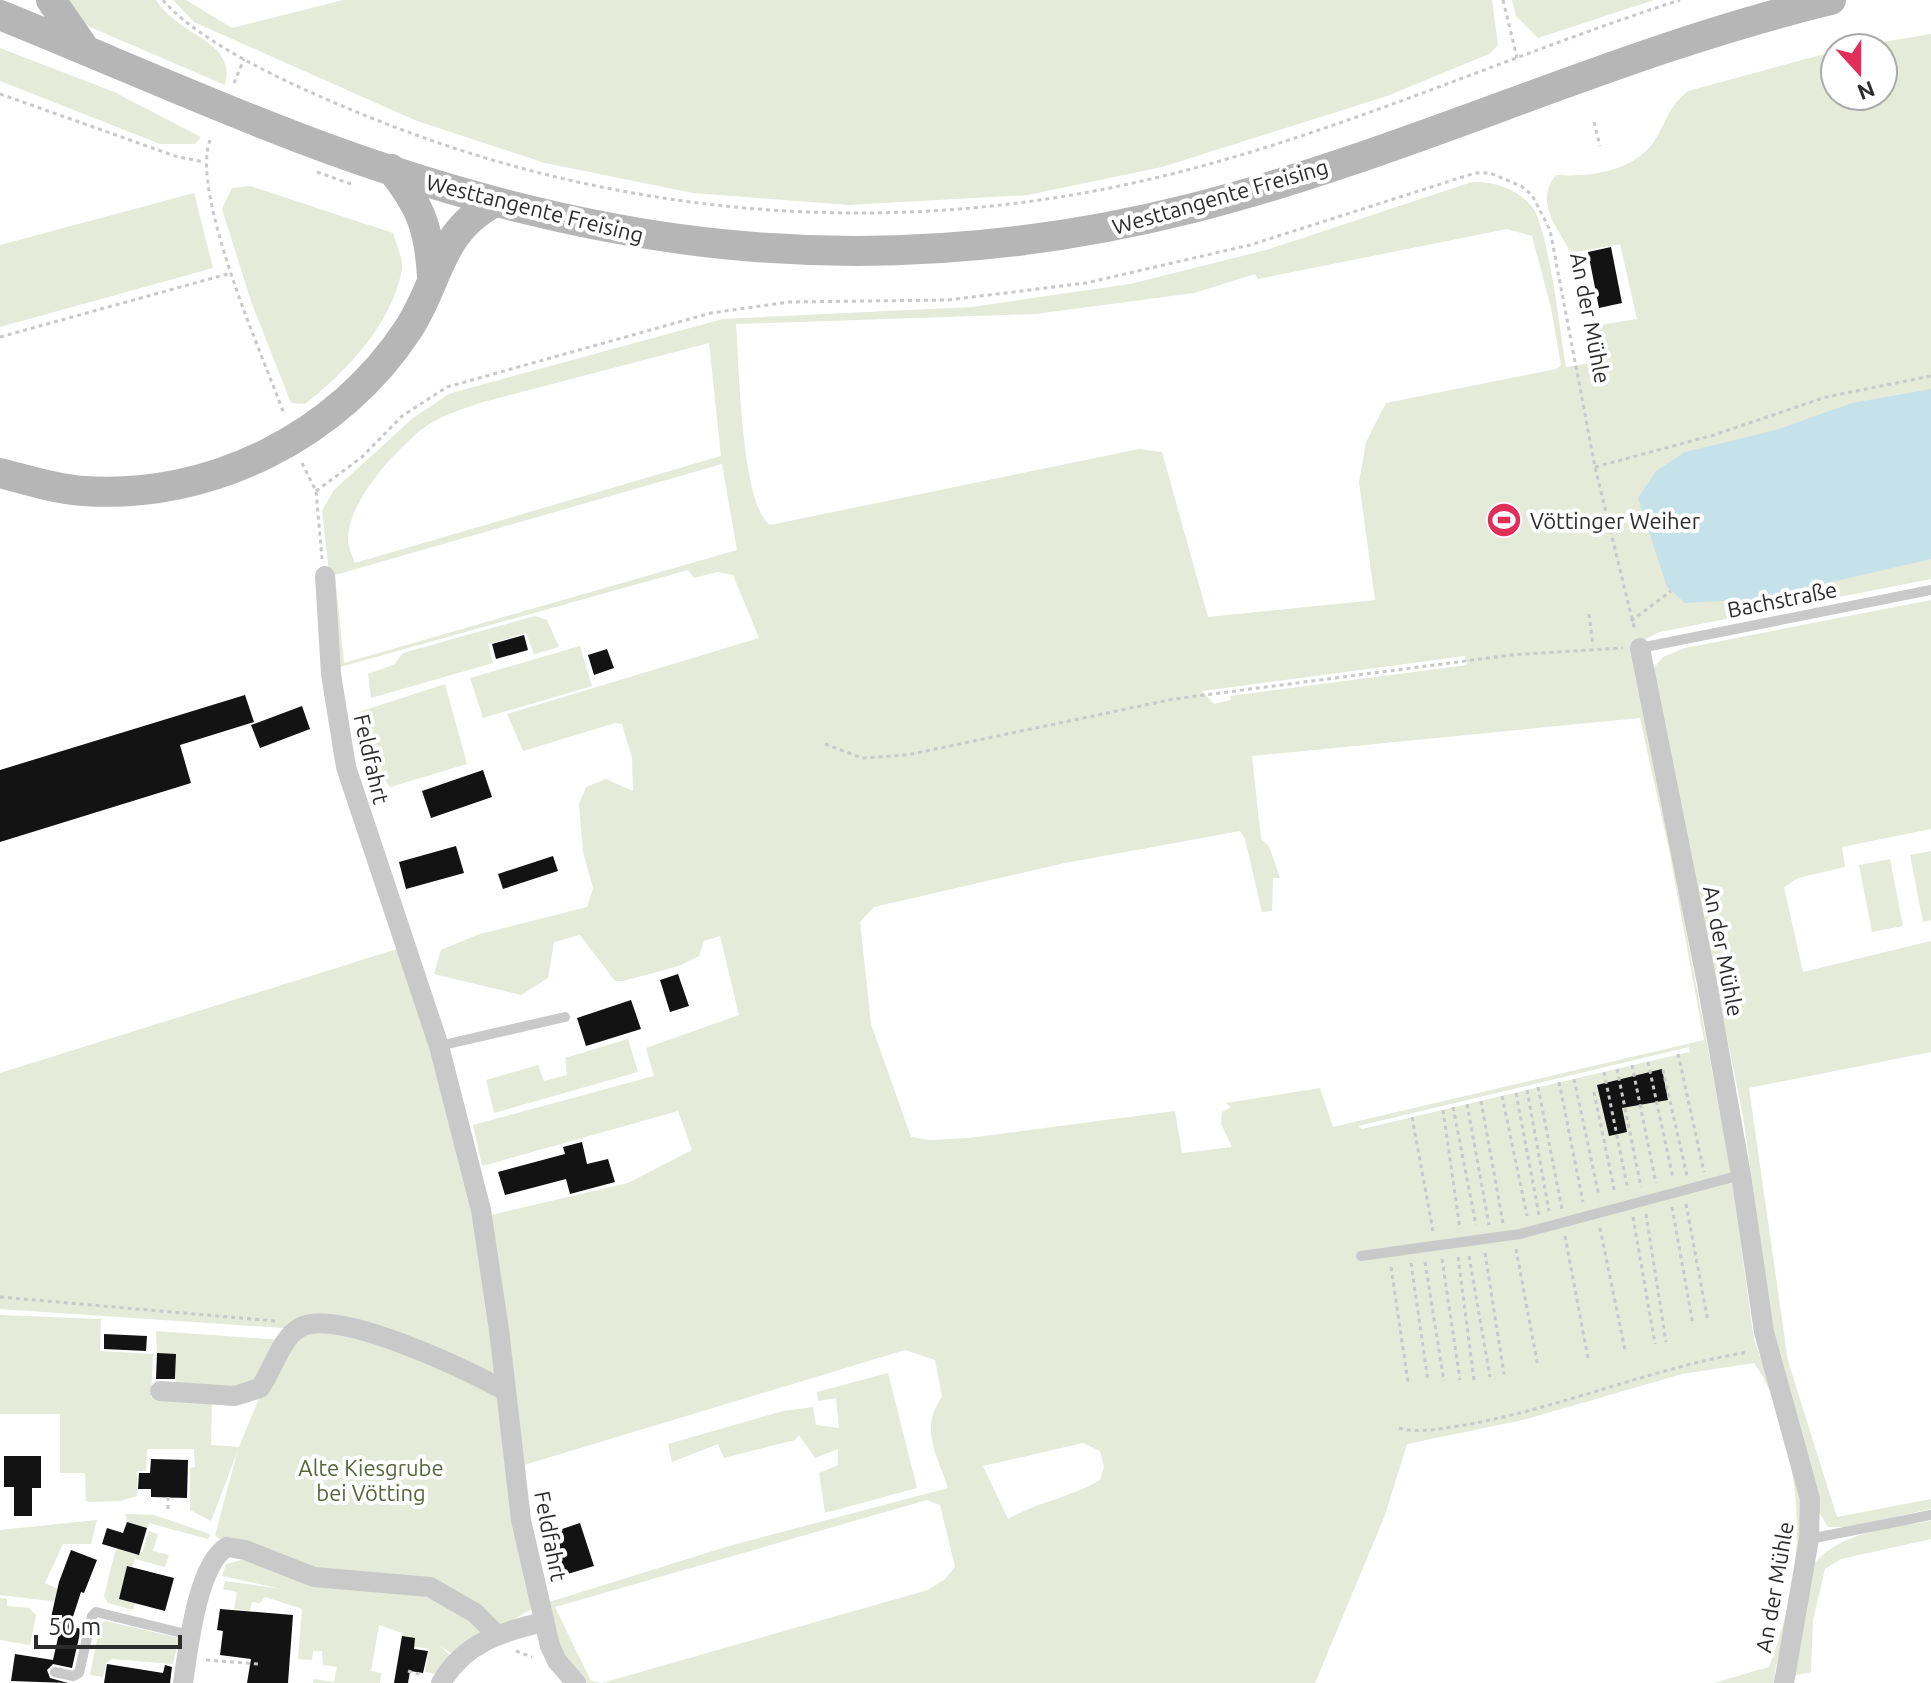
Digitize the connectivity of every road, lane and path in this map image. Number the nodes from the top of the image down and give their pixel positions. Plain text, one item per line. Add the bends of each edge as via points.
1 (51, 0) edge
2 (163, 0) edge
3 (1503, 0) edge
4 (1680, 0) edge
5 (1831, 0) edge
6 (0, 15) edge
7 (85, 49) junction
8 (1517, 58) junction
9 (244, 59) junction
10 (234, 83) dead end
11 (0, 94) edge
12 (1594, 122) dead end
13 (210, 140) dead end
14 (1600, 146) dead end
15 (205, 162) junction
16 (391, 169) junction
17 (312, 170) dead end
18 (352, 185) dead end
19 (495, 202) junction
20 (231, 273) junction
21 (432, 277) junction
22 (0, 337) edge
23 (1931, 376) edge
24 (293, 439) junction
25 (1595, 467) junction
26 (0, 473) edge
27 (316, 491) junction
28 (325, 576) joint
29 (1931, 590) edge
30 (1671, 591) dead end
31 (1589, 614) dead end
32 (1631, 621) junction
33 (1593, 648) junction
34 (1640, 648) junction
35 (825, 744) dead end
36 (565, 1017) dead end
37 (439, 1046) junction
38 (1678, 1054) dead end
39 (1648, 1062) dead end
40 (1632, 1065) dead end
41 (1617, 1069) dead end
42 (1663, 1070) dead end
43 (1604, 1072) dead end
44 (1574, 1079) dead end
45 (1559, 1082) dead end
46 (1538, 1087) dead end
47 (1527, 1090) dead end
48 (1594, 1092) dead end
49 (1516, 1093) dead end
50 (1502, 1096) dead end
51 (1481, 1101) dead end
52 (1467, 1104) dead end
53 (1453, 1107) dead end
54 (1443, 1110) dead end
55 (1412, 1117) dead end
56 (1741, 1175) junction
57 (1707, 1185) junction
58 (1676, 1193) junction
59 (1644, 1202) junction
60 (1631, 1205) junction
61 (1618, 1209) junction
62 (1595, 1215) junction
63 (1550, 1227) junction
64 (1510, 1235) junction
65 (1473, 1239) junction
66 (1437, 1244) junction
67 (1423, 1247) junction
68 (1409, 1248) junction
69 (1388, 1252) junction
70 (1361, 1256) dead end
71 (0, 1297) edge
72 (1708, 1322) dead end
73 (312, 1324) junction
74 (1693, 1325) dead end
75 (1666, 1342) dead end
76 (1655, 1344) dead end
77 (1768, 1348) junction
78 (1625, 1350) dead end
79 (1588, 1358) dead end
80 (1538, 1367) dead end
81 (1504, 1374) dead end
82 (1490, 1377) dead end
83 (1460, 1380) dead end
84 (1474, 1380) dead end
85 (1428, 1381) dead end
86 (1444, 1381) dead end
87 (1408, 1382) dead end
88 (504, 1390) junction
89 (160, 1391) dead end
90 (1399, 1428) dead end
91 (168, 1497) dead end
92 (168, 1511) dead end
93 (1931, 1515) edge
94 (1809, 1539) junction
95 (543, 1622) junction
96 (190, 1635) junction
97 (500, 1642) junction
98 (206, 1660) dead end
99 (258, 1664) dead end
100 (55, 1672) dead end
101 (189, 1678) edge
102 (571, 1678) edge
103 (441, 1683) edge
104 (1784, 1683) edge

1 - 7 main road
2 - 9 path via 201,34
3 - 8 path
4 - 8 path
5 - 19 main road, Westtangente Freising via 1670,46 1274,185 1111,227 1040,239 958,248 805,252 657,238
6 - 7 main road, Westtangente Freising
7 - 16 main road, Westtangente Freising via 268,126
8 - 9 path via 1278,143 1134,183 973,210 865,214 673,201 516,168 375,120
9 - 10 path
11 - 15 path
12 - 14 path
13 - 15 path
15 - 20 path
16 - 19 main road, Westtangente Freising
16 - 21 main road via 426,223
17 - 18 path
19 - 21 main road via 475,212 453,234
20 - 22 path
20 - 24 path
21 - 24 main road via 411,326 390,355 358,390
23 - 25 path via 1826,397
24 - 26 main road via 230,470 168,489 80,491
24 - 27 path
25 - 27 path, An der Mühle via 1550,230 1532,195 1521,186 1490,173 1475,173 1250,245 1086,283 948,300 789,302 711,313 447,387 402,416 362,457
25 - 32 path, An der Mühle
27 - 28 path
28 - 37 street, Feldfahrt via 331,674 346,767
29 - 34 lane, Bachstraße
30 - 32 path
31 - 33 path
32 - 34 path, An der Mühle
33 - 34 path
33 - 35 path via 1160,702 907,755 862,758
34 - 56 street, An der Mühle
36 - 37 lane
37 - 88 street, Feldfahrt via 488,1248
38 - 57 path
39 - 58 path
40 - 58 path
41 - 59 path
42 - 58 path
43 - 60 path
44 - 62 path
45 - 62 path
46 - 63 path
47 - 63 path
48 - 61 path
49 - 63 path
50 - 63 path
51 - 64 path
52 - 65 path
53 - 65 path
54 - 65 path
55 - 66 path
56 - 57 lane
56 - 77 street, An der Mühle
57 - 58 lane
58 - 59 lane
58 - 72 path
58 - 74 path
59 - 60 lane
59 - 75 path
60 - 61 lane
60 - 76 path
61 - 62 lane
62 - 63 lane
62 - 78 path
63 - 64 lane
63 - 79 path
64 - 65 lane
64 - 80 path
65 - 66 lane
65 - 81 path
65 - 82 path
65 - 84 path
66 - 67 lane
66 - 83 path
67 - 68 lane
67 - 86 path
68 - 69 lane
68 - 85 path
69 - 70 lane
69 - 87 path
71 - 73 path
73 - 88 street via 417,1348
73 - 89 street via 289,1338 260,1388 235,1396
77 - 90 path via 1497,1419 1416,1433
77 - 94 street, An der Mühle via 1806,1477
88 - 95 street, Feldfahrt via 521,1520
91 - 92 path
93 - 94 lane
94 - 104 street, An der Mühle
95 - 97 street
95 - 102 street, Feldfahrt via 557,1661
96 - 97 street via 208,1571 216,1555 232,1547 314,1577 430,1587 475,1613
96 - 100 lane via 96,1612 79,1673
96 - 101 street
97 - 102 path
97 - 103 street via 470,1650
98 - 99 path

